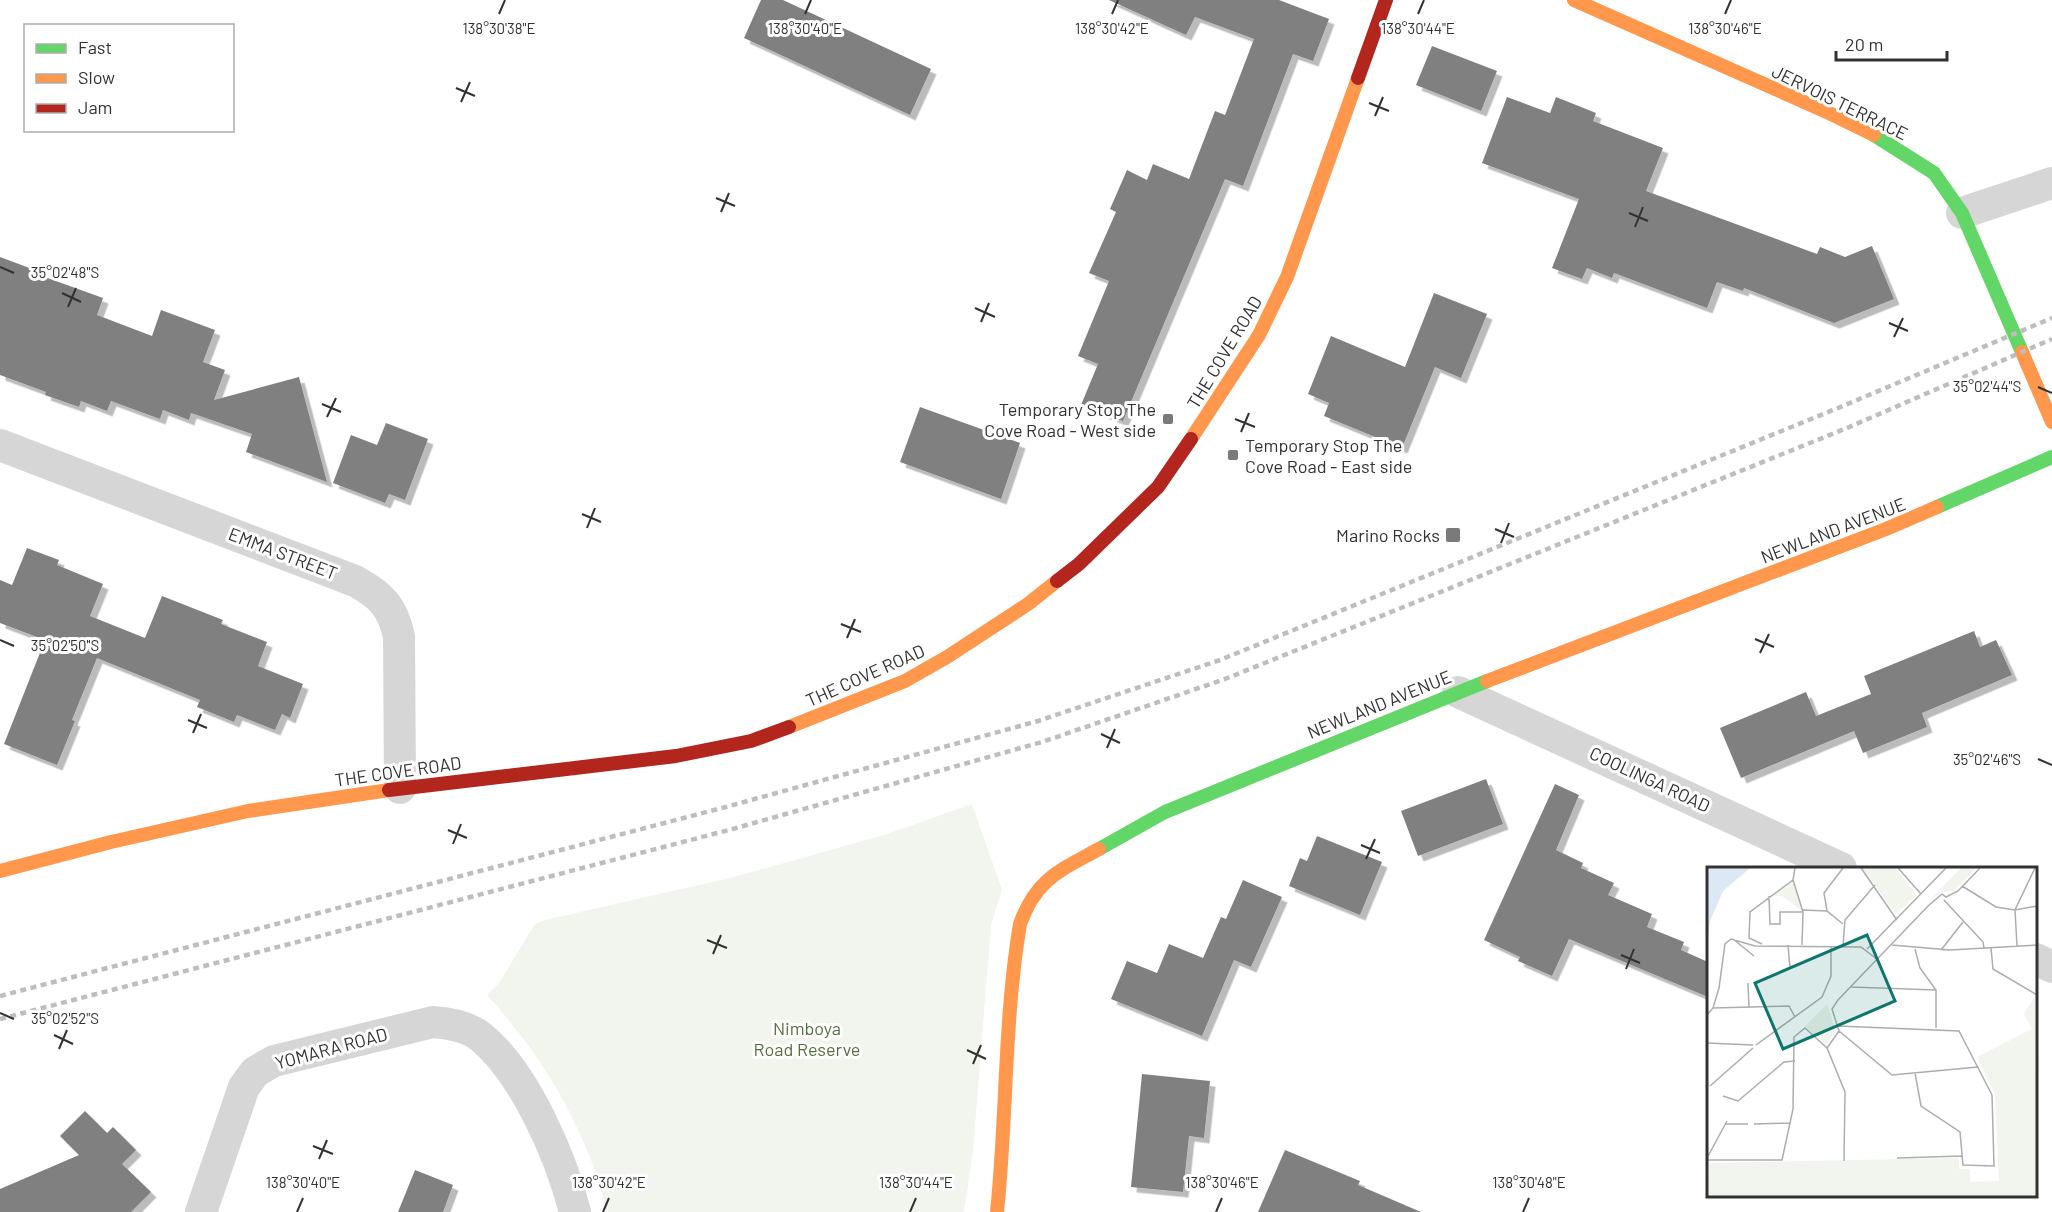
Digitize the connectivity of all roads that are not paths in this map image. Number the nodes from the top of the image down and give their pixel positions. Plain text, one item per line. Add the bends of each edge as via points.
1 (1386, 0) edge
2 (1574, 0) edge
3 (1609, 7) edge
4 (2052, 183) edge
5 (1962, 213) junction
6 (2052, 422) edge
7 (0, 445) edge
8 (2052, 457) edge
9 (1458, 692) junction
10 (400, 788) junction
11 (1838, 867) edge
12 (0, 871) edge
13 (2037, 960) edge
14 (2052, 967) edge
15 (201, 1212) edge
16 (575, 1212) edge
17 (998, 1212) edge

1 - 10 street, THE COVE ROAD via 1287,277 1259,335 1158,487 1079,564 1001,622 904,681 751,741 676,756
2 - 3 street, JERVOIS TERRACE
3 - 5 street, JERVOIS TERRACE via 1885,141 1934,173
4 - 5 street
5 - 6 street, JERVOIS TERRACE
7 - 10 street, EMMA STREET via 376,592 390,609 399,637
8 - 9 street, NEWLAND AVENUE via 1886,529
9 - 11 street, COOLINGA ROAD
9 - 17 street, NEWLAND AVENUE via 1165,812 1061,870 1034,893 1020,924 1017,942
10 - 12 street, THE COVE ROAD via 248,811
13 - 14 street
15 - 16 street, YOMARA ROAD via 244,1087 255,1072 274,1061 433,1022 479,1035 508,1065 537,1114 567,1183

